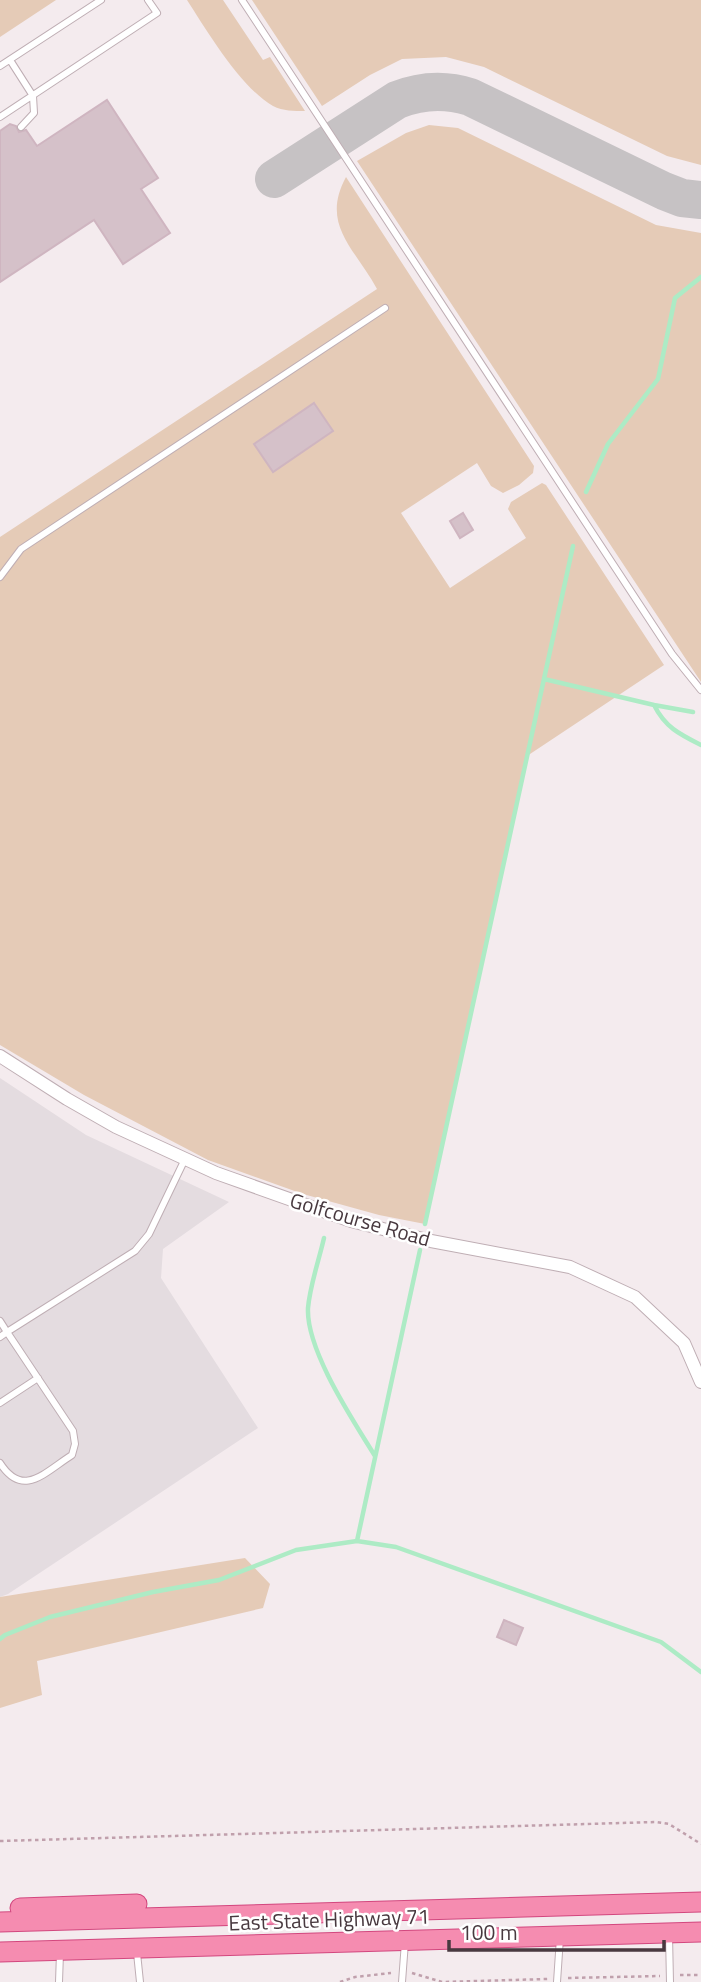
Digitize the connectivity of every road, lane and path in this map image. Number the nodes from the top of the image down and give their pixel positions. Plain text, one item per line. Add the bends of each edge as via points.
1 (101, 0) edge
2 (148, 0) edge
3 (242, 0) edge
4 (10, 60) junction
5 (0, 66) edge
6 (33, 96) junction
7 (0, 117) edge
8 (21, 127) dead end
9 (385, 308) dead end
10 (0, 577) edge
11 (701, 690) edge
12 (0, 1056) edge
13 (186, 1159) junction
14 (0, 1321) edge
15 (7, 1332) junction
16 (0, 1337) edge
17 (38, 1378) junction
18 (701, 1382) edge
19 (0, 1403) edge
20 (0, 1463) edge
21 (0, 1841) edge
22 (701, 1844) edge
23 (701, 1889) edge
24 (701, 1902) edge
25 (0, 1908) edge
26 (0, 1922) edge
27 (701, 1932) edge
28 (669, 1933) junction
29 (560, 1936) junction
30 (405, 1940) junction
31 (137, 1948) junction
32 (60, 1951) junction
33 (0, 1952) edge
34 (402, 1973) junction
35 (701, 1975) edge
36 (670, 1979) edge
37 (558, 1980) edge
38 (60, 1982) edge
39 (140, 1982) edge
40 (340, 1982) edge
41 (402, 1982) edge

1 - 4 lane
2 - 6 lane via 157,13
3 - 11 lane via 672,654
4 - 5 lane
4 - 6 lane
6 - 7 lane
6 - 8 lane via 34,113
9 - 10 lane via 21,549
12 - 13 street, Golfcourse Road via 116,1127
13 - 15 lane via 149,1234 135,1251
13 - 18 street, Golfcourse Road via 351,1221 570,1267 635,1297 684,1343
14 - 15 lane
15 - 16 lane
15 - 17 lane
17 - 19 lane
17 - 20 lane via 73,1430 72,1455 30,1481 8,1476
21 - 22 path via 656,1822 669,1824
23 - 25 highway, East State Highway 71
24 - 26 highway
27 - 28 highway, East State Highway 71
28 - 29 highway, East State Highway 71
28 - 36 lane
29 - 30 highway, East State Highway 71
29 - 37 lane
30 - 31 highway, East State Highway 71
30 - 34 lane
31 - 32 highway, East State Highway 71
31 - 39 lane
32 - 33 highway, East State Highway 71
32 - 38 lane
34 - 37 path via 442,1982
34 - 40 path
34 - 41 lane
35 - 36 path
36 - 37 path

